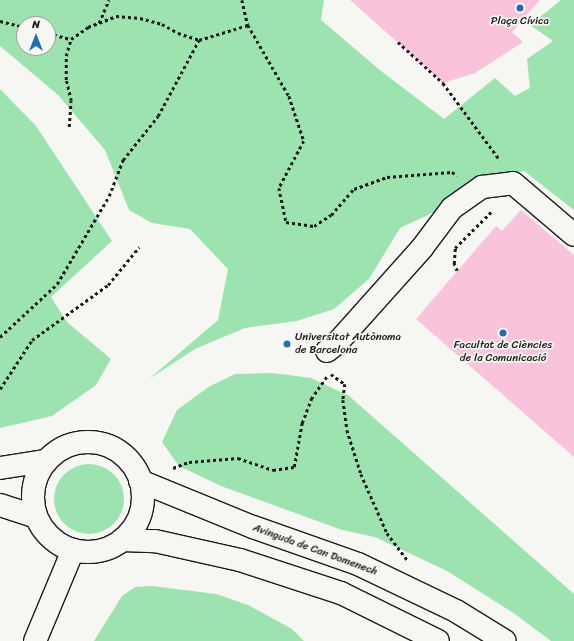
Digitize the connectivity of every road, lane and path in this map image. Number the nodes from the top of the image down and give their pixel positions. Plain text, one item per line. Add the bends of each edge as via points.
1 (109, 0) edge
2 (242, 0) edge
3 (0, 21) edge
4 (99, 23) junction
5 (16, 25) edge
6 (248, 25) junction
7 (56, 35) edge
8 (71, 39) junction
9 (199, 40) junction
10 (398, 42) dead end
11 (69, 127) dead end
12 (502, 164) dead end
13 (462, 178) dead end
14 (493, 209) dead end
15 (574, 234) edge
16 (139, 247) dead end
17 (457, 271) dead end
18 (0, 337) edge
19 (327, 351) dead end
20 (0, 389) edge
21 (45, 462) junction
22 (0, 468) edge
23 (167, 470) dead end
24 (140, 481) junction
25 (0, 506) edge
26 (36, 517) junction
27 (122, 540) junction
28 (73, 550) junction
29 (410, 563) dead end
30 (35, 641) edge
31 (438, 641) edge
32 (505, 641) edge

1 - 4 path
2 - 6 path
3 - 5 path
4 - 8 path
4 - 9 path via 116,16 140,18 162,24
6 - 9 path
6 - 13 path via 289,96 304,141 279,188 286,222 314,226 331,215 354,189 387,177 452,172
7 - 8 path
8 - 11 path via 66,56 66,80 71,101
9 - 18 path via 158,116 123,160 109,196 57,284
10 - 12 path via 443,83
14 - 17 path via 470,236 455,248
15 - 19 street via 513,183 482,188 452,208 422,248
16 - 20 path via 108,285 32,340
21 - 22 street
21 - 24 street via 69,445 97,443 112,448 127,458
21 - 26 street via 36,476 33,488
23 - 29 path via 189,462 238,458 273,470 294,467 302,424 311,399 330,372 345,384 343,400 347,430 361,474 387,533
24 - 27 street via 143,497 140,514 133,528
24 - 32 street, Avinguda de Can Domenech via 253,528 358,564 456,611
25 - 26 street
26 - 28 street via 48,536
27 - 28 street via 96,552
27 - 31 street via 155,541 240,560 341,593
28 - 30 street

